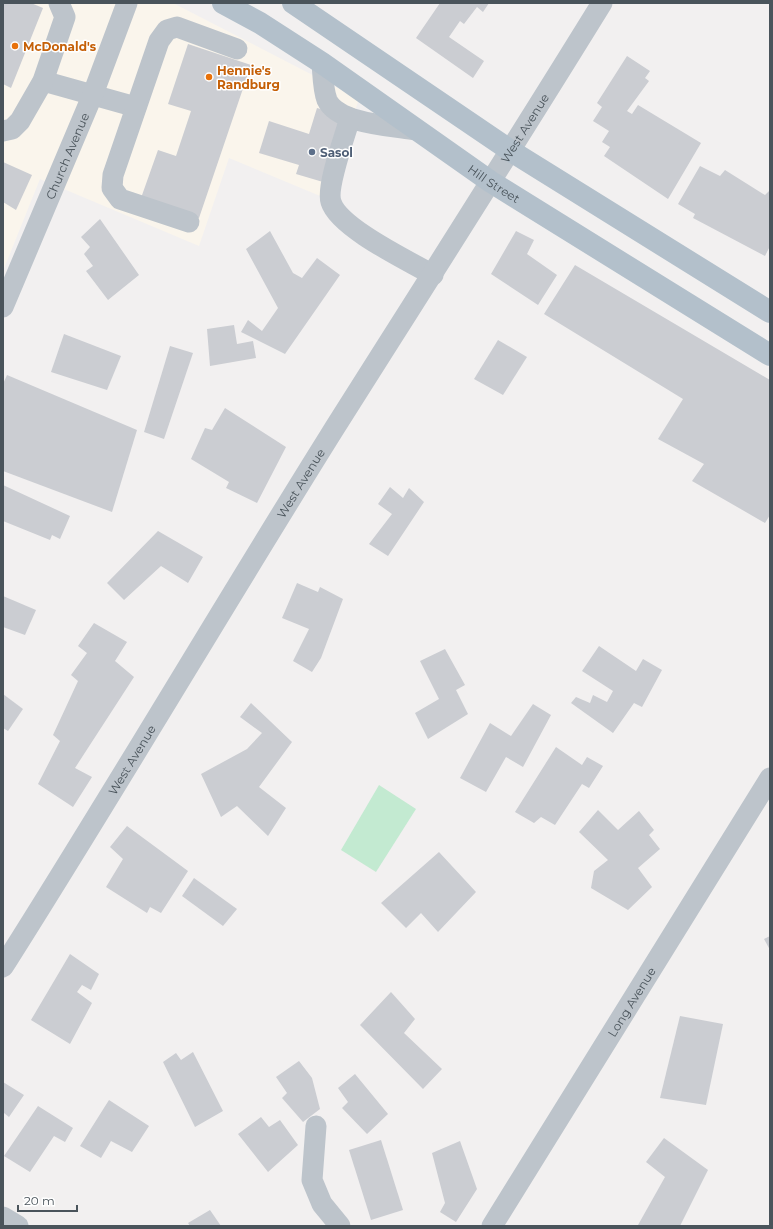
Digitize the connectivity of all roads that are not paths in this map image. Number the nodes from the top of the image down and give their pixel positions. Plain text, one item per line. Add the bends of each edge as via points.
1 (127, 3) edge
2 (223, 3) edge
3 (293, 3) edge
4 (602, 3) edge
5 (59, 4) edge
6 (237, 48) dead end
7 (322, 63) junction
8 (43, 81) junction
9 (93, 94) junction
10 (136, 107) junction
11 (350, 118) junction
12 (3, 121) edge
13 (416, 130) junction
14 (3, 131) edge
15 (511, 151) junction
16 (491, 182) junction
17 (189, 222) dead end
18 (433, 274) junction
19 (3, 307) edge
20 (770, 312) edge
21 (770, 355) edge
22 (770, 778) edge
23 (3, 967) edge
24 (316, 1126) dead end
25 (3, 1217) edge
26 (18, 1226) edge
27 (340, 1226) edge
28 (492, 1226) edge

1 - 9 street, Church Avenue
2 - 7 main road, Hill Street via 260,23
3 - 15 main road
4 - 15 street, West Avenue
5 - 8 street via 65,17
5 - 12 street via 18,105 14,113
6 - 10 street via 177,27 167,30 159,41
7 - 11 street via 329,104
7 - 13 main road, Hill Street
8 - 9 street
8 - 14 street via 20,121 12,130
9 - 10 street
9 - 19 street, Church Avenue
10 - 17 street via 113,175 112,188 120,199
11 - 13 street
11 - 18 street via 332,184 331,202 342,218 355,228
13 - 16 main road, Hill Street
15 - 16 street, West Avenue
15 - 20 main road
16 - 18 street, West Avenue
16 - 21 main road, Hill Street
18 - 23 street, West Avenue via 328,439
22 - 28 street, Long Avenue
24 - 27 street via 312,1180 322,1204
25 - 26 street

